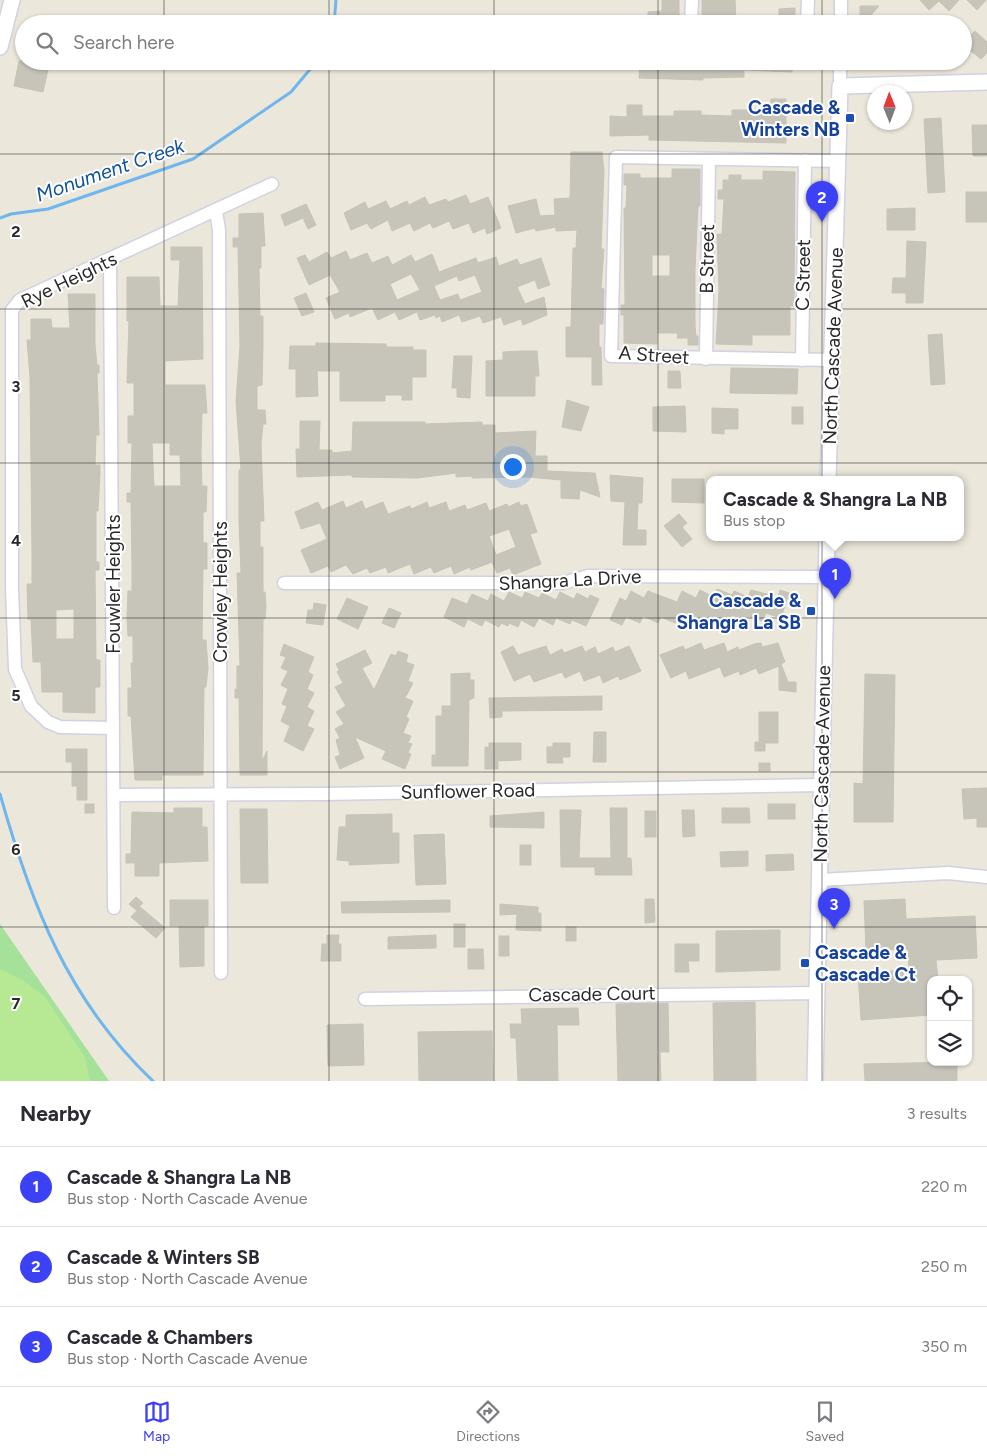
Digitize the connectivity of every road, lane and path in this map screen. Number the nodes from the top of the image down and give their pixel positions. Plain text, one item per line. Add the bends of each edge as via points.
1 (12, 0) edge
2 (692, 0) edge
3 (808, 0) edge
4 (841, 0) edge
5 (692, 15) edge
6 (807, 15) edge
7 (841, 15) edge
8 (0, 47) edge
9 (840, 70) edge
10 (987, 82) edge
11 (840, 86) junction
12 (709, 158) junction
13 (805, 160) junction
14 (838, 161) junction
15 (272, 184) dead end
16 (216, 211) junction
17 (110, 260) junction
18 (706, 359) junction
19 (802, 360) junction
20 (832, 360) junction
21 (828, 476) edge
22 (827, 541) edge
23 (826, 577) junction
24 (284, 583) dead end
25 (113, 728) junction
26 (822, 785) junction
27 (221, 794) junction
28 (114, 795) junction
29 (987, 877) edge
30 (820, 880) junction
31 (114, 908) dead end
32 (222, 973) dead end
33 (818, 993) junction
34 (365, 999) dead end
35 (815, 1081) edge

1 - 8 street
2 - 5 street
3 - 6 street
4 - 7 street
9 - 11 street, North Cascade Avenue
10 - 11 street
11 - 14 street, North Cascade Avenue
12 - 13 street
12 - 18 street, B Street
12 - 18 street, A Street via 616,157 611,356
13 - 14 street
13 - 19 street, C Street
14 - 20 street, North Cascade Avenue
15 - 16 street, Rye Heights
16 - 17 street, Rye Heights
16 - 27 street, Crowley Heights via 219,240
17 - 25 street, Fouwler Heights
17 - 25 street, Rye Heights via 20,300 12,310 12,588 15,669 31,706 38,715 60,727
18 - 19 street, A Street
19 - 20 street, A Street
20 - 21 street, North Cascade Avenue
22 - 23 street, North Cascade Avenue
23 - 24 street, Shangra La Drive via 588,576 563,583
23 - 26 street, North Cascade Avenue
25 - 28 street, Fouwler Heights
26 - 27 street, Sunflower Road
26 - 30 street, North Cascade Avenue
27 - 28 street, Sunflower Road
27 - 32 street, Crowley Heights
28 - 31 street, Fouwler Heights
29 - 30 street via 948,873
30 - 33 street, North Cascade Avenue
33 - 34 street, Cascade Court
33 - 35 street, North Cascade Avenue

